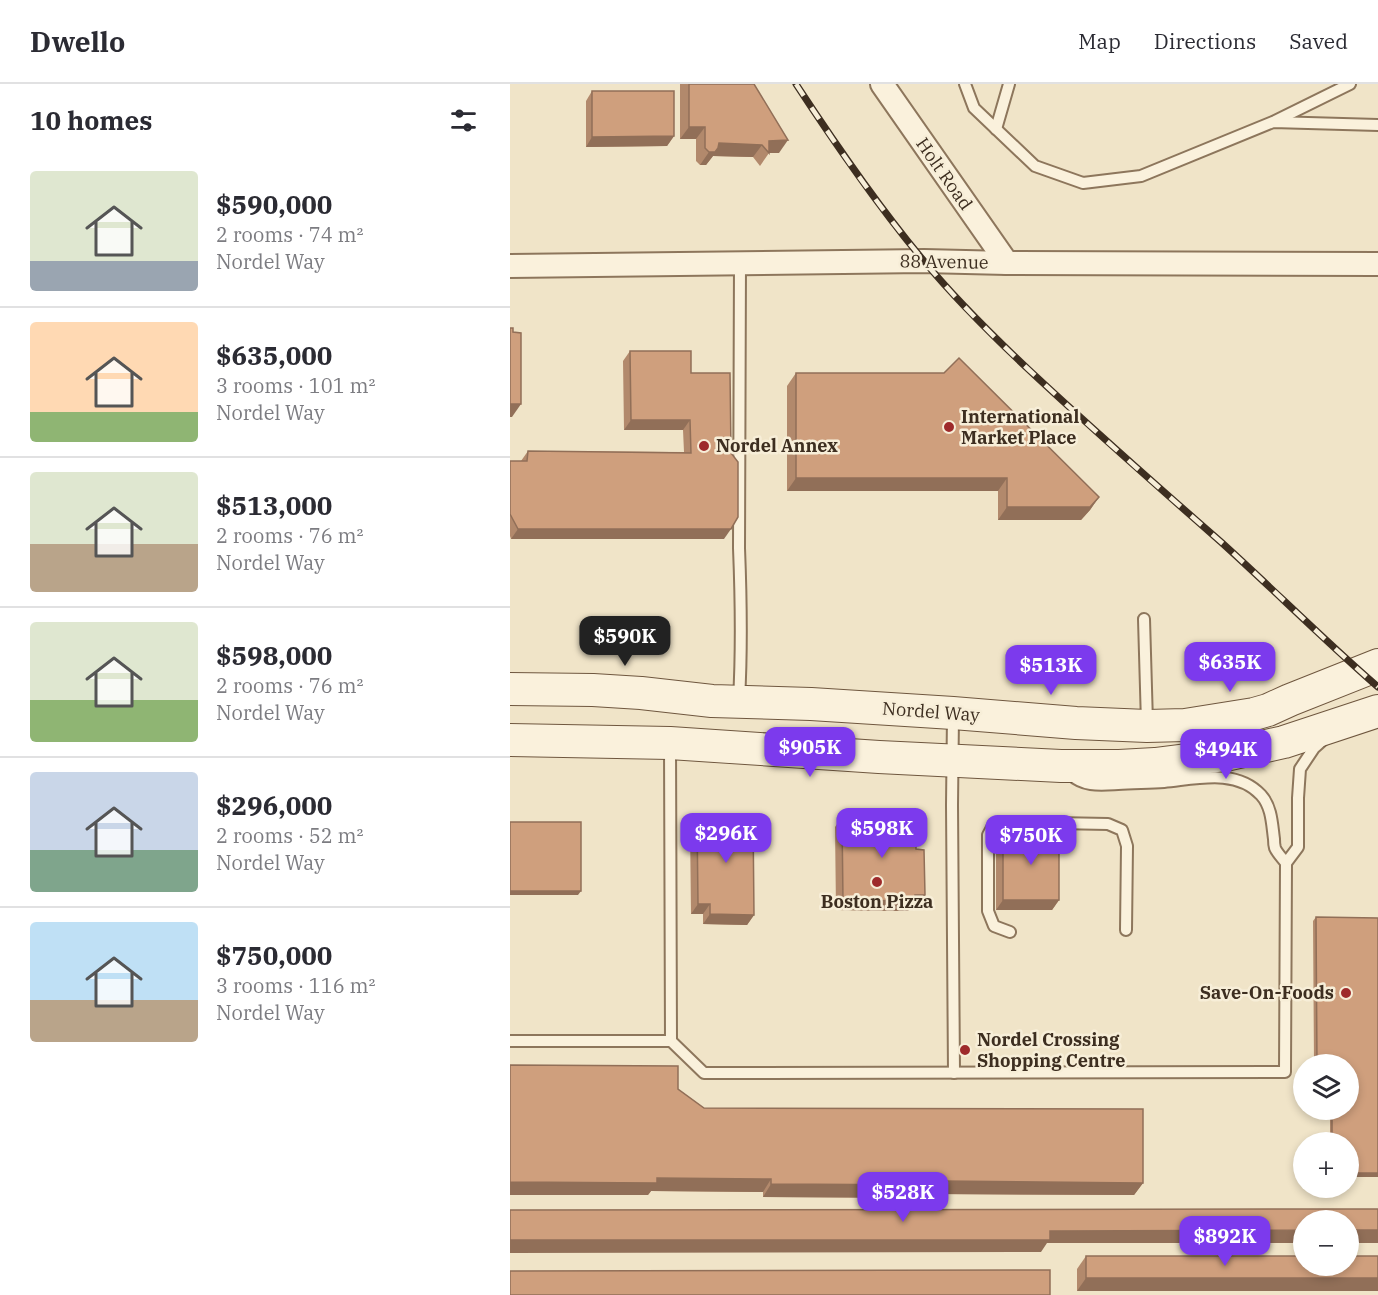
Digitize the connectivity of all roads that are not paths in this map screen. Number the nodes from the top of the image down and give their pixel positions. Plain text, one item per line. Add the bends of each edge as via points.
1 (882, 84) edge
2 (965, 84) edge
3 (1009, 84) edge
4 (1350, 84) edge
5 (1273, 123) junction
6 (1378, 126) edge
7 (996, 129) junction
8 (740, 263) junction
9 (1007, 263) junction
10 (1378, 264) edge
11 (510, 266) edge
12 (1144, 619) dead end
13 (1378, 665) edge
14 (510, 689) edge
15 (739, 702) junction
16 (1378, 711) edge
17 (953, 713) junction
18 (1348, 720) junction
19 (1147, 726) junction
20 (510, 740) edge
21 (670, 743) junction
22 (952, 760) junction
23 (1061, 766) junction
24 (1286, 863) junction
25 (1126, 930) dead end
26 (1010, 932) dead end
27 (510, 1041) edge
28 (671, 1041) junction
29 (954, 1073) junction

1 - 9 street, Holt Road
2 - 7 lane via 974,108
3 - 7 lane
4 - 5 lane
5 - 6 lane
5 - 7 lane via 1141,176 1083,183 1035,166
8 - 9 street, 88 Avenue
8 - 11 street, 88 Avenue
8 - 15 lane
9 - 10 street, 88 Avenue
12 - 19 lane
13 - 19 main road, Nordel Way via 1268,711 1185,725
14 - 15 main road, Nordel Way via 593,690
15 - 17 main road, Nordel Way
16 - 18 main road
17 - 19 main road, Nordel Way
17 - 22 lane
18 - 23 main road via 1284,742 1226,755 1119,766
18 - 24 lane via 1314,748 1300,769 1298,847
20 - 21 main road
21 - 22 main road
21 - 28 lane
22 - 23 main road
22 - 29 lane
23 - 24 lane via 1087,784 1211,777 1241,782 1262,796 1269,807 1275,849
24 - 29 lane via 1285,1072
25 - 26 lane via 1127,846 1122,830 1108,824 1006,822 994,824 988,836 988,911 994,926
27 - 28 lane
28 - 29 lane via 704,1073

